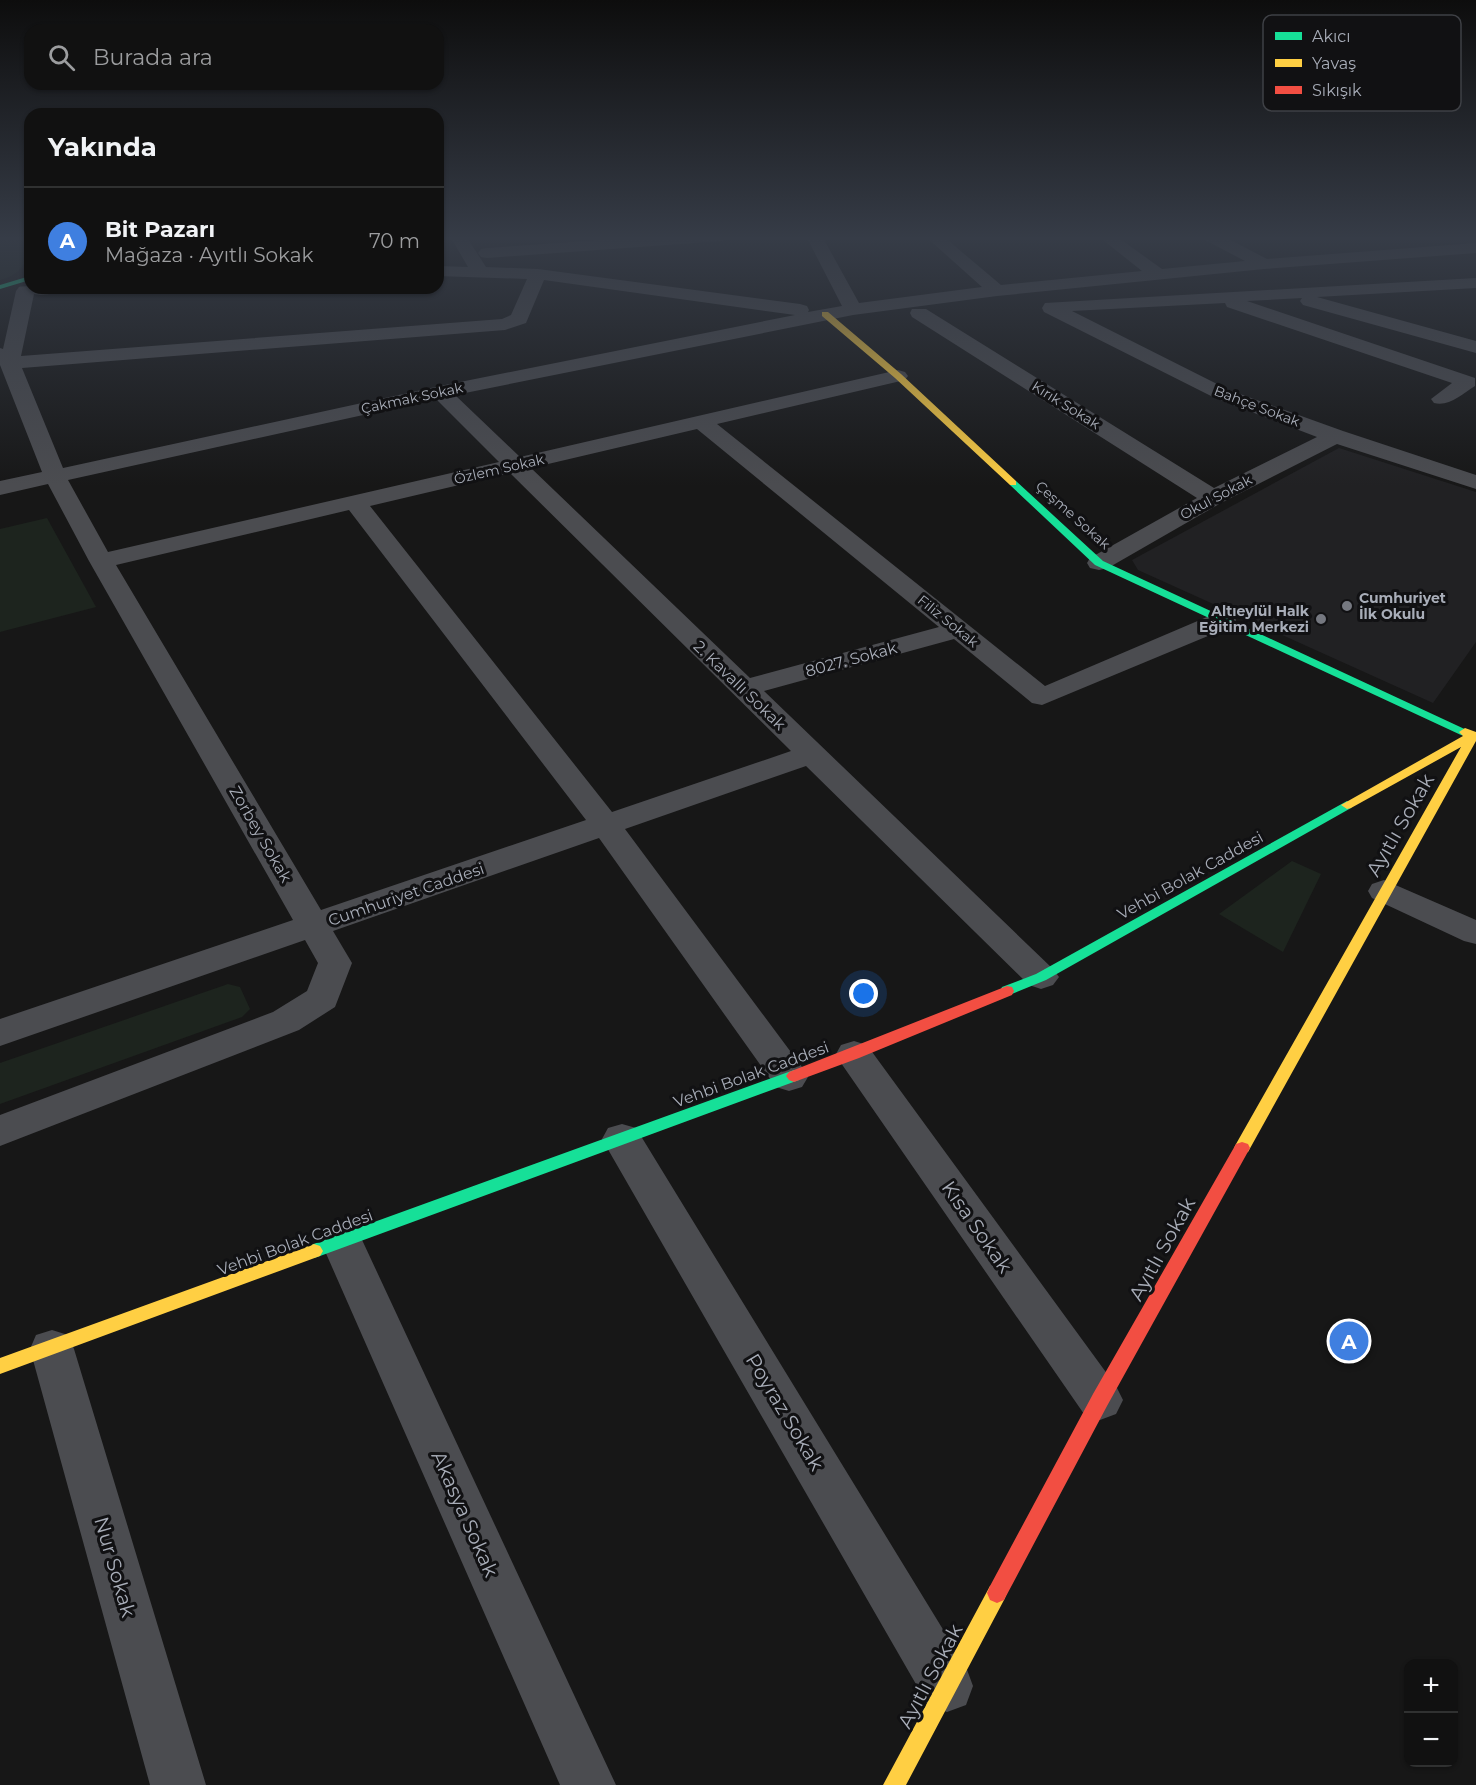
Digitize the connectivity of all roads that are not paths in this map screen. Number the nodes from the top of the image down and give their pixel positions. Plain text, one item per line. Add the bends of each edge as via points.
1 (19, 319) edge
2 (518, 319) edge
3 (799, 319) edge
4 (831, 319) edge
5 (929, 319) edge
6 (1068, 319) edge
7 (1285, 319) edge
8 (1376, 319) edge
9 (1476, 347) edge
10 (5, 358) edge
11 (898, 376) junction
12 (1472, 379) edge
13 (440, 392) junction
14 (1441, 399) dead end
15 (701, 422) junction
16 (1335, 436) junction
17 (516, 465) junction
18 (56, 477) junction
19 (1476, 482) edge
20 (0, 488) edge
21 (1213, 498) junction
22 (355, 502) junction
23 (101, 561) junction
24 (1100, 563) junction
25 (1223, 620) junction
26 (959, 630) junction
27 (744, 688) junction
28 (1474, 733) edge
29 (811, 754) junction
30 (606, 825) junction
31 (1384, 891) junction
32 (313, 925) junction
33 (1476, 933) edge
34 (1041, 977) junction
35 (0, 1033) edge
36 (854, 1054) junction
37 (789, 1077) junction
38 (0, 1131) edge
39 (622, 1139) junction
40 (342, 1242) junction
41 (52, 1349) junction
42 (0, 1366) edge
43 (1100, 1400) junction
44 (947, 1686) junction
45 (178, 1785) edge
46 (588, 1785) edge
47 (894, 1785) edge

1 - 10 street
2 - 10 street via 505,324
3 - 13 street, Çakmak Sokak
4 - 11 street, Çeşme Sokak
5 - 21 street, Kırık Sokak
6 - 16 street, Bahçe Sokak via 1222,394
7 - 12 street
8 - 9 street
10 - 18 street, Zorbey Sokak
11 - 15 street, Özlem Sokak
11 - 24 street, Çeşme Sokak
12 - 14 street
13 - 17 street, 2. Kavallı Sokak
13 - 18 street, Çakmak Sokak
15 - 17 street, Özlem Sokak
15 - 26 street, Filiz Sokak
16 - 19 street, Bahçe Sokak
16 - 21 street, Okul Sokak
17 - 22 street, Özlem Sokak
17 - 27 street, 2. Kavallı Sokak
18 - 20 street, Çakmak Sokak
18 - 23 street, Zorbey Sokak
21 - 24 street, Okul Sokak
22 - 23 street, Özlem Sokak
22 - 30 street
23 - 32 street, Zorbey Sokak
24 - 25 street, Çeşme Sokak
25 - 26 street, Filiz Sokak via 1042,697
25 - 28 street, Çeşme Sokak
26 - 27 street, 8027. Sokak
27 - 29 street, 2. Kavallı Sokak
28 - 31 street, Ayıtlı Sokak
28 - 34 street, Vehbi Bolak Caddesi
29 - 30 street, Cumhuriyet Caddesi
29 - 34 street, 2. Kavallı Sokak
30 - 32 street, Cumhuriyet Caddesi
30 - 37 street
31 - 33 street
31 - 43 street, Ayıtlı Sokak
32 - 35 street, Cumhuriyet Caddesi
32 - 38 street, Zorbey Sokak via 335,963 322,998 286,1021
34 - 36 street, Vehbi Bolak Caddesi
36 - 37 street, Vehbi Bolak Caddesi
36 - 43 street, Kısa Sokak
37 - 39 street, Vehbi Bolak Caddesi
39 - 40 street, Vehbi Bolak Caddesi
39 - 44 street, Poyraz Sokak
40 - 41 street, Vehbi Bolak Caddesi
40 - 46 street, Akasya Sokak
41 - 42 street, Vehbi Bolak Caddesi
41 - 45 street, Nur Sokak
43 - 44 street, Ayıtlı Sokak
44 - 47 street, Ayıtlı Sokak

